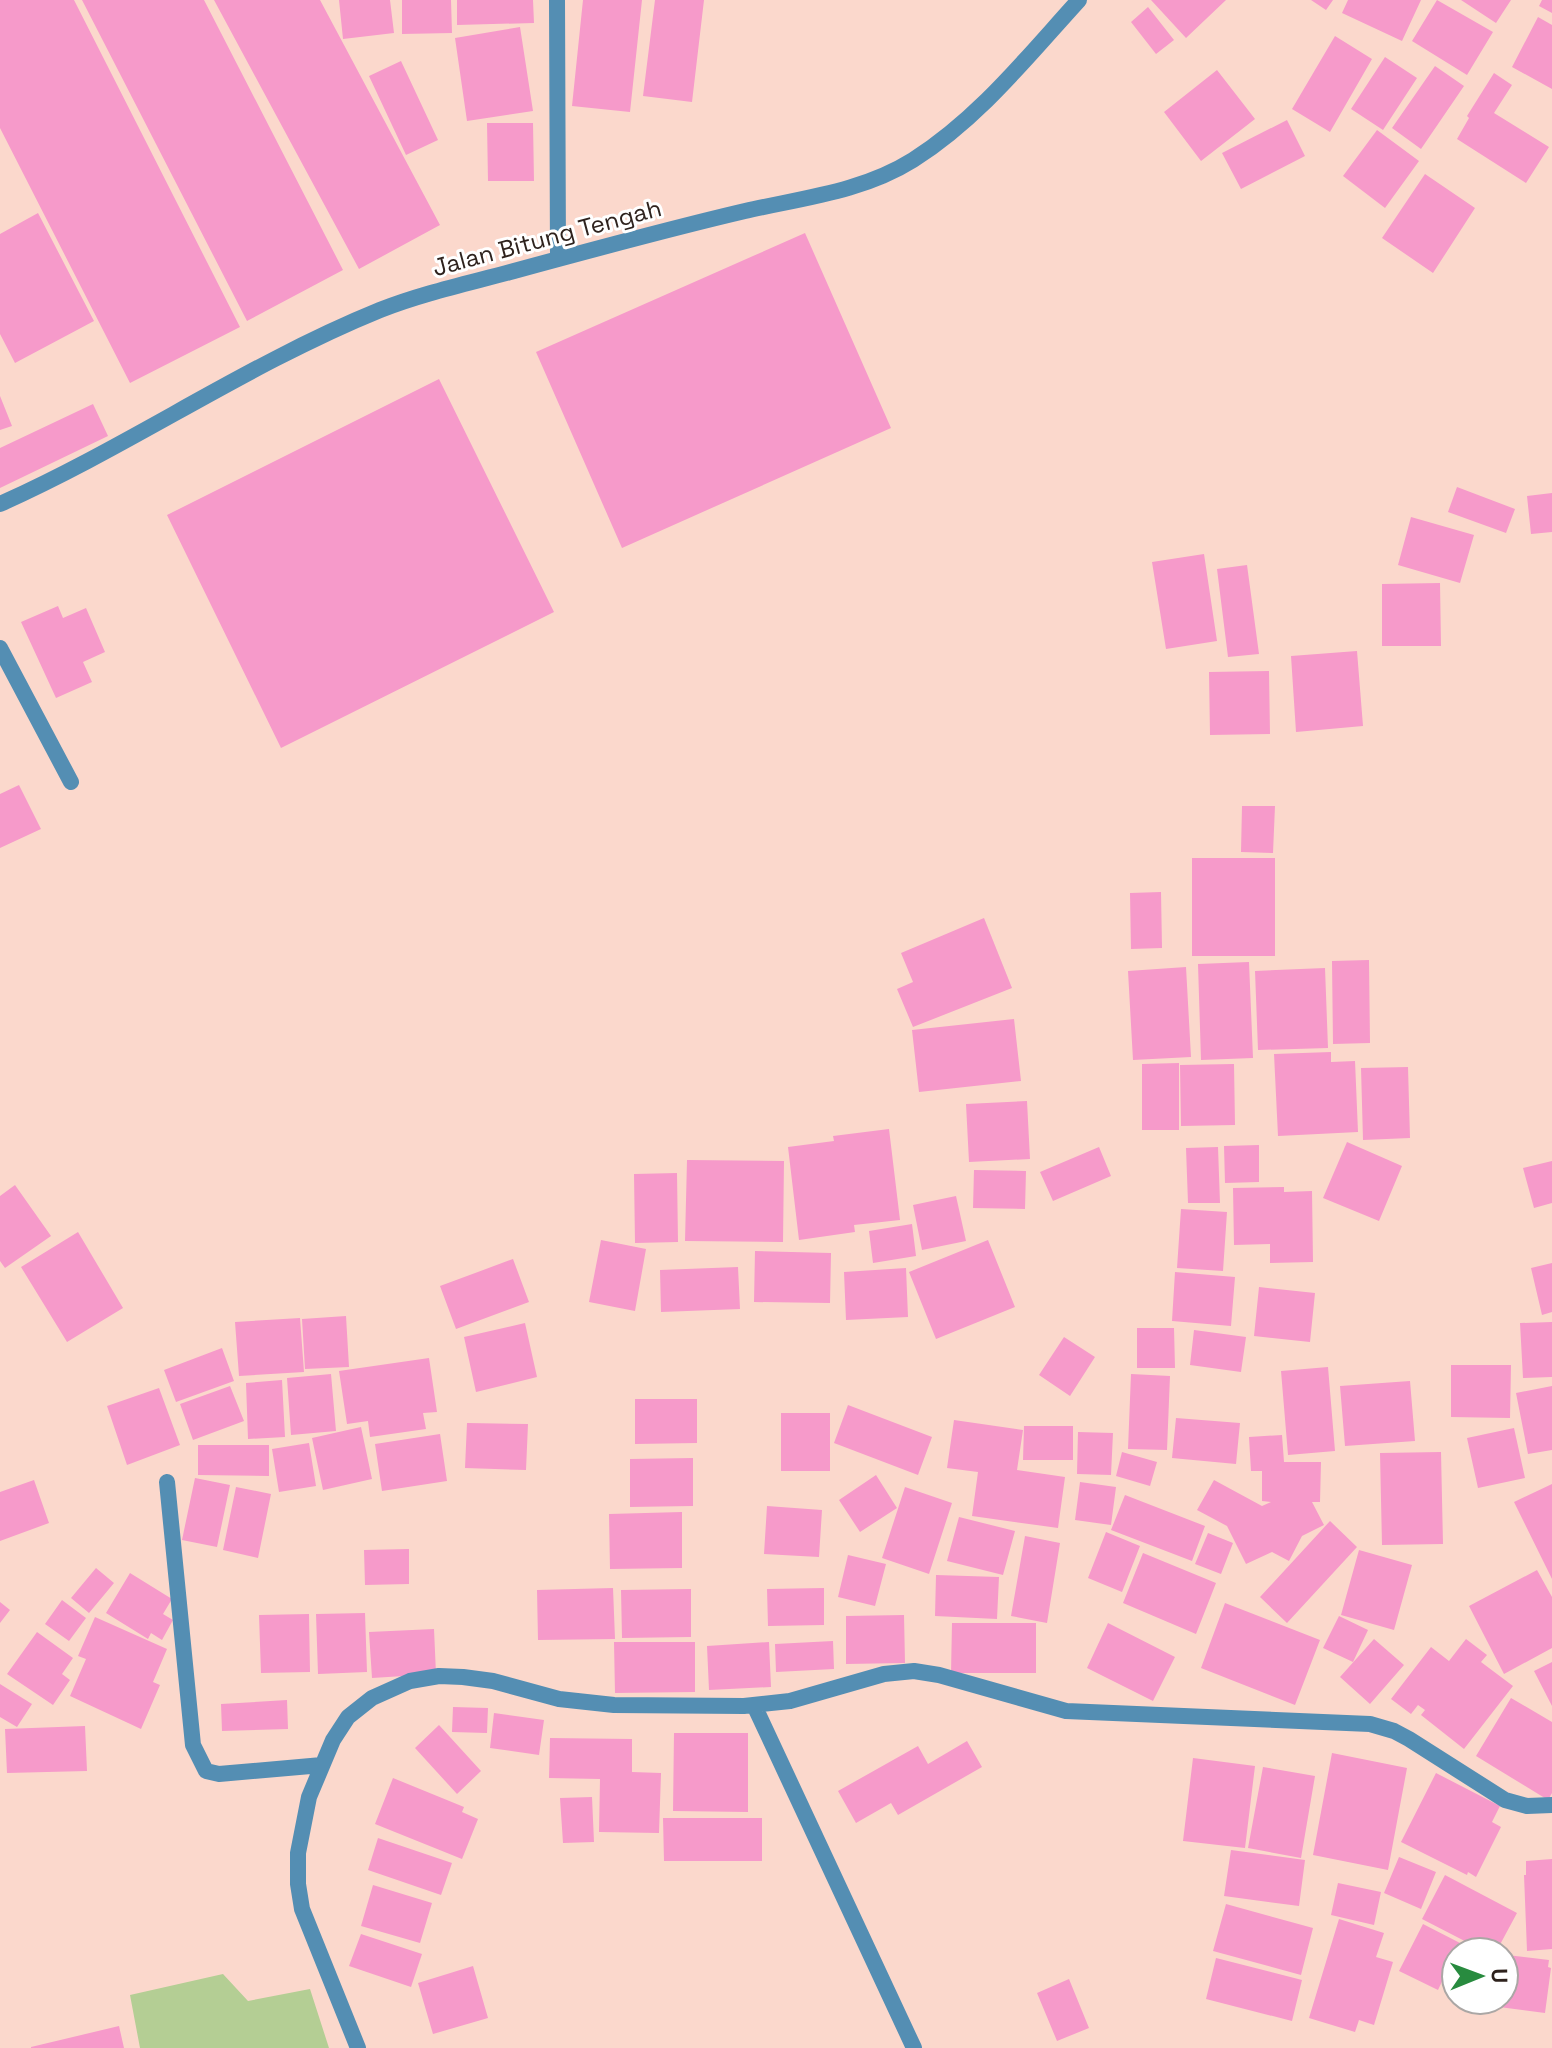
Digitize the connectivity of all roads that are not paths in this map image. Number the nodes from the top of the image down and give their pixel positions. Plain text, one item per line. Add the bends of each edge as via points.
1 (557, 0) edge
2 (1079, 0) edge
3 (558, 259) junction
4 (0, 504) edge
5 (0, 648) edge
6 (71, 782) dead end
7 (167, 1482) dead end
8 (754, 1705) junction
9 (322, 1765) junction
10 (1552, 1805) edge
11 (358, 2048) edge
12 (914, 2048) edge

1 - 3 street
2 - 3 street, Jalan Bitung Tengah via 986,103 912,161 883,176 839,192
3 - 4 street, Jalan Bitung Tengah via 382,309 244,373 105,453
5 - 6 street
7 - 9 street via 197,1757 206,1771 219,1774
8 - 9 street via 614,1705 439,1676 410,1681 372,1698 348,1717
8 - 10 street via 914,1671 1066,1711 1355,1721 1402,1735 1515,1804
8 - 12 street
9 - 11 street via 302,1827 298,1884 311,1936

